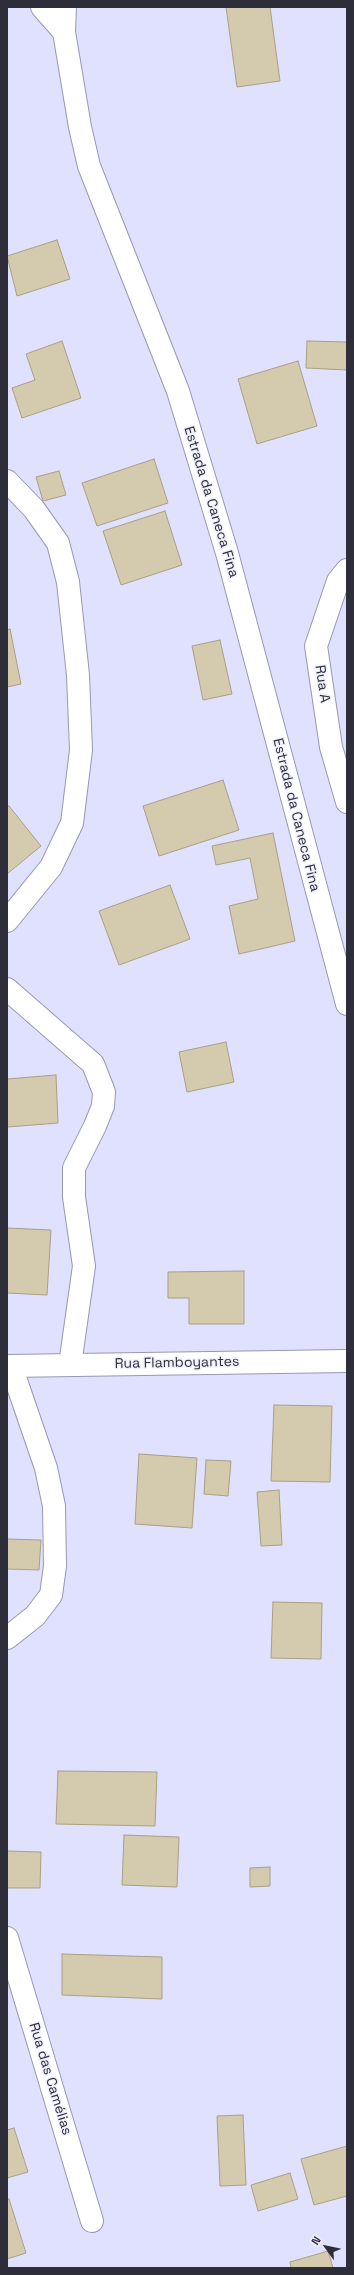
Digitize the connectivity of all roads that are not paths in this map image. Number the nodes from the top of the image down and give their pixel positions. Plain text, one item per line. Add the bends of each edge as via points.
1 (42, 7) edge
2 (65, 7) edge
3 (64, 32) junction
4 (7, 481) edge
5 (347, 570) edge
6 (347, 802) edge
7 (7, 921) edge
8 (7, 989) edge
9 (347, 1004) edge
10 (347, 1361) edge
11 (70, 1365) junction
12 (9, 1366) edge
13 (7, 1638) edge
14 (7, 1938) edge
15 (92, 2221) dead end

1 - 3 street
2 - 3 street, Estrada da Caneca Fina
3 - 9 street, Estrada da Caneca Fina via 89,166 180,398 229,560
4 - 7 street via 34,509 58,543 69,590 78,675 81,750 72,823 51,867
5 - 6 street, Rua A via 338,581 316,646 331,747
8 - 11 street via 93,1064 104,1092 103,1106 74,1168 74,1197 84,1266
10 - 11 street, Rua Flamboyantes
11 - 12 street, Rua Flamboyantes
12 - 13 street via 46,1468 54,1506 55,1566 51,1595 35,1616
14 - 15 street, Rua das Camélias

